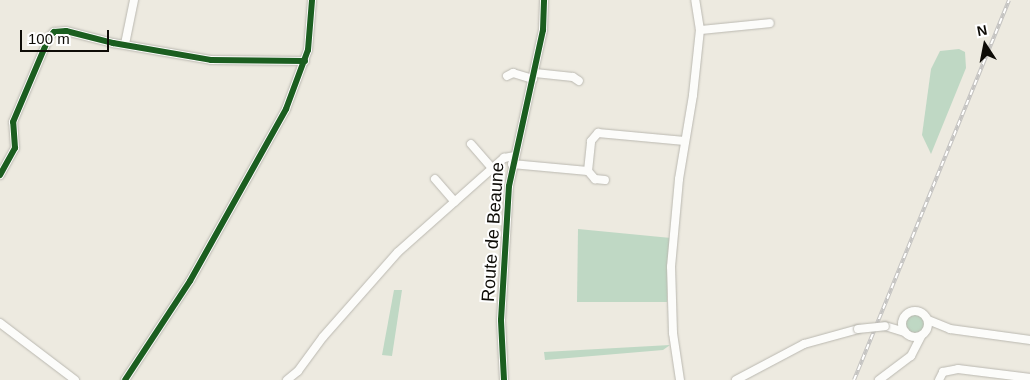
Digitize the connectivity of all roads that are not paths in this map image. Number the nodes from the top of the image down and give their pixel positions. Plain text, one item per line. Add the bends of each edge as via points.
1 (134, 0) edge
2 (312, 0) edge
3 (544, 0) edge
4 (695, 0) edge
5 (770, 23) dead end
6 (700, 30) junction
7 (125, 44) junction
8 (305, 61) junction
9 (507, 76) dead end
10 (534, 76) junction
11 (579, 81) dead end
12 (685, 141) junction
13 (471, 144) dead end
14 (513, 160) junction
15 (492, 168) junction
16 (588, 172) junction
17 (0, 174) edge
18 (435, 180) dead end
19 (605, 180) dead end
20 (454, 202) junction
21 (903, 319) junction
22 (928, 320) junction
23 (0, 323) edge
24 (885, 326) junction
25 (950, 329) junction
26 (907, 334) junction
27 (923, 334) junction
28 (1030, 340) edge
29 (907, 358) junction
30 (1030, 378) edge
31 (75, 380) edge
32 (125, 380) edge
33 (287, 380) edge
34 (504, 380) edge
35 (680, 380) edge
36 (736, 380) edge
37 (878, 380) edge
38 (939, 380) edge

1 - 7 street
2 - 8 street
3 - 10 street, Route de Beaune via 543,30
4 - 6 street
5 - 6 street
6 - 12 street
7 - 8 street via 211,60
7 - 17 street via 66,31 52,34 14,122 13,155
8 - 32 street via 268,143 190,282
9 - 10 street via 512,73
10 - 11 street via 573,77
10 - 14 street, Route de Beaune
12 - 16 street via 594,134
12 - 35 street via 671,266 673,333
13 - 15 street
14 - 15 street via 504,158
14 - 16 street
14 - 34 street, Route de Beaune via 501,320
15 - 20 street
16 - 19 street via 595,179
18 - 20 street
20 - 33 street via 398,252
21 - 22 street via 907,313 916,310 923,312
21 - 24 street
21 - 26 street
22 - 25 street
22 - 27 street
23 - 31 street
24 - 26 street
24 - 36 street, bridge via 858,329 804,344
25 - 27 street
25 - 28 street
26 - 27 street
26 - 29 street via 911,344
27 - 29 street
29 - 37 street
30 - 38 street via 958,369 943,372

